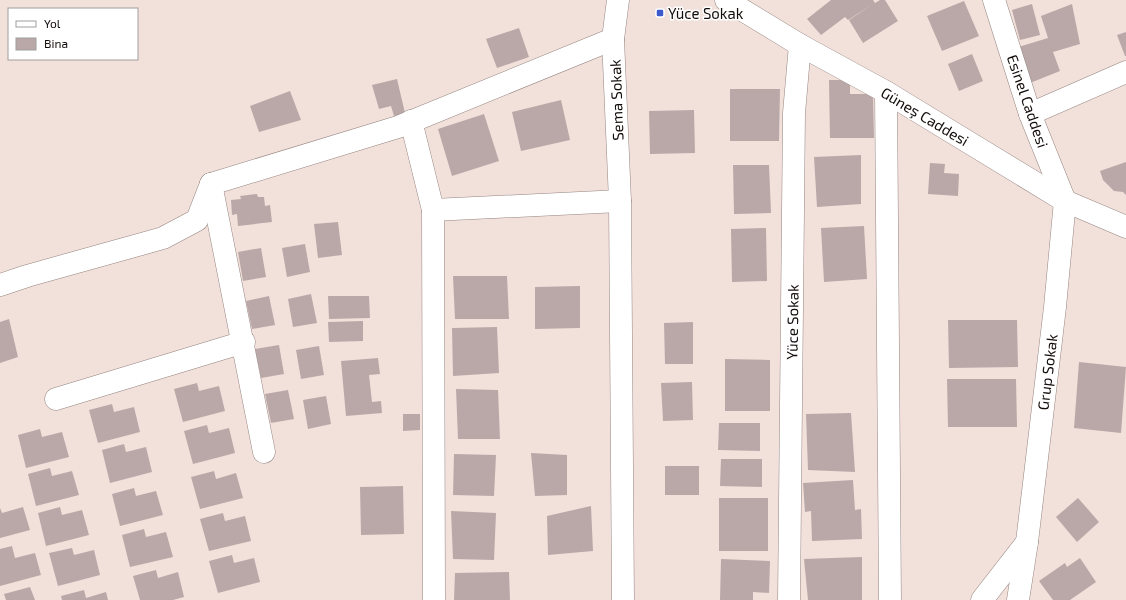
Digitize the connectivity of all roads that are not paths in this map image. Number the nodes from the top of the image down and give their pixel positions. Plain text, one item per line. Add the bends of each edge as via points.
1 (618, 0) edge
2 (726, 0) edge
3 (994, 0) edge
4 (613, 38) junction
5 (800, 45) junction
6 (1126, 72) edge
7 (886, 92) junction
8 (1030, 114) junction
9 (410, 121) junction
10 (212, 184) junction
11 (620, 201) junction
12 (1065, 201) junction
13 (433, 210) junction
14 (1126, 227) edge
15 (0, 285) edge
16 (244, 342) junction
17 (56, 399) dead end
18 (264, 452) dead end
19 (1027, 542) junction
20 (434, 600) edge
21 (623, 600) edge
22 (789, 600) edge
23 (890, 600) edge
24 (982, 600) edge
25 (1018, 600) edge

1 - 4 street, Sema Sokak
2 - 5 street, Güneş Caddesi
3 - 8 street, Esinel Caddesi
4 - 9 street
4 - 11 street, Sema Sokak
5 - 7 street, Güneş Caddesi
5 - 22 street, Yüce Sokak via 794,113
6 - 8 street
7 - 12 street, Güneş Caddesi
7 - 23 street
8 - 12 street, Esinel Caddesi
9 - 10 street
9 - 13 street
10 - 15 street via 197,220 163,238
10 - 16 street
11 - 13 street
11 - 21 street, Sema Sokak
12 - 14 street, Güneş Caddesi
12 - 19 street, Grup Sokak
13 - 20 street
16 - 17 street
16 - 18 street
19 - 24 street
19 - 25 street, Grup Sokak

